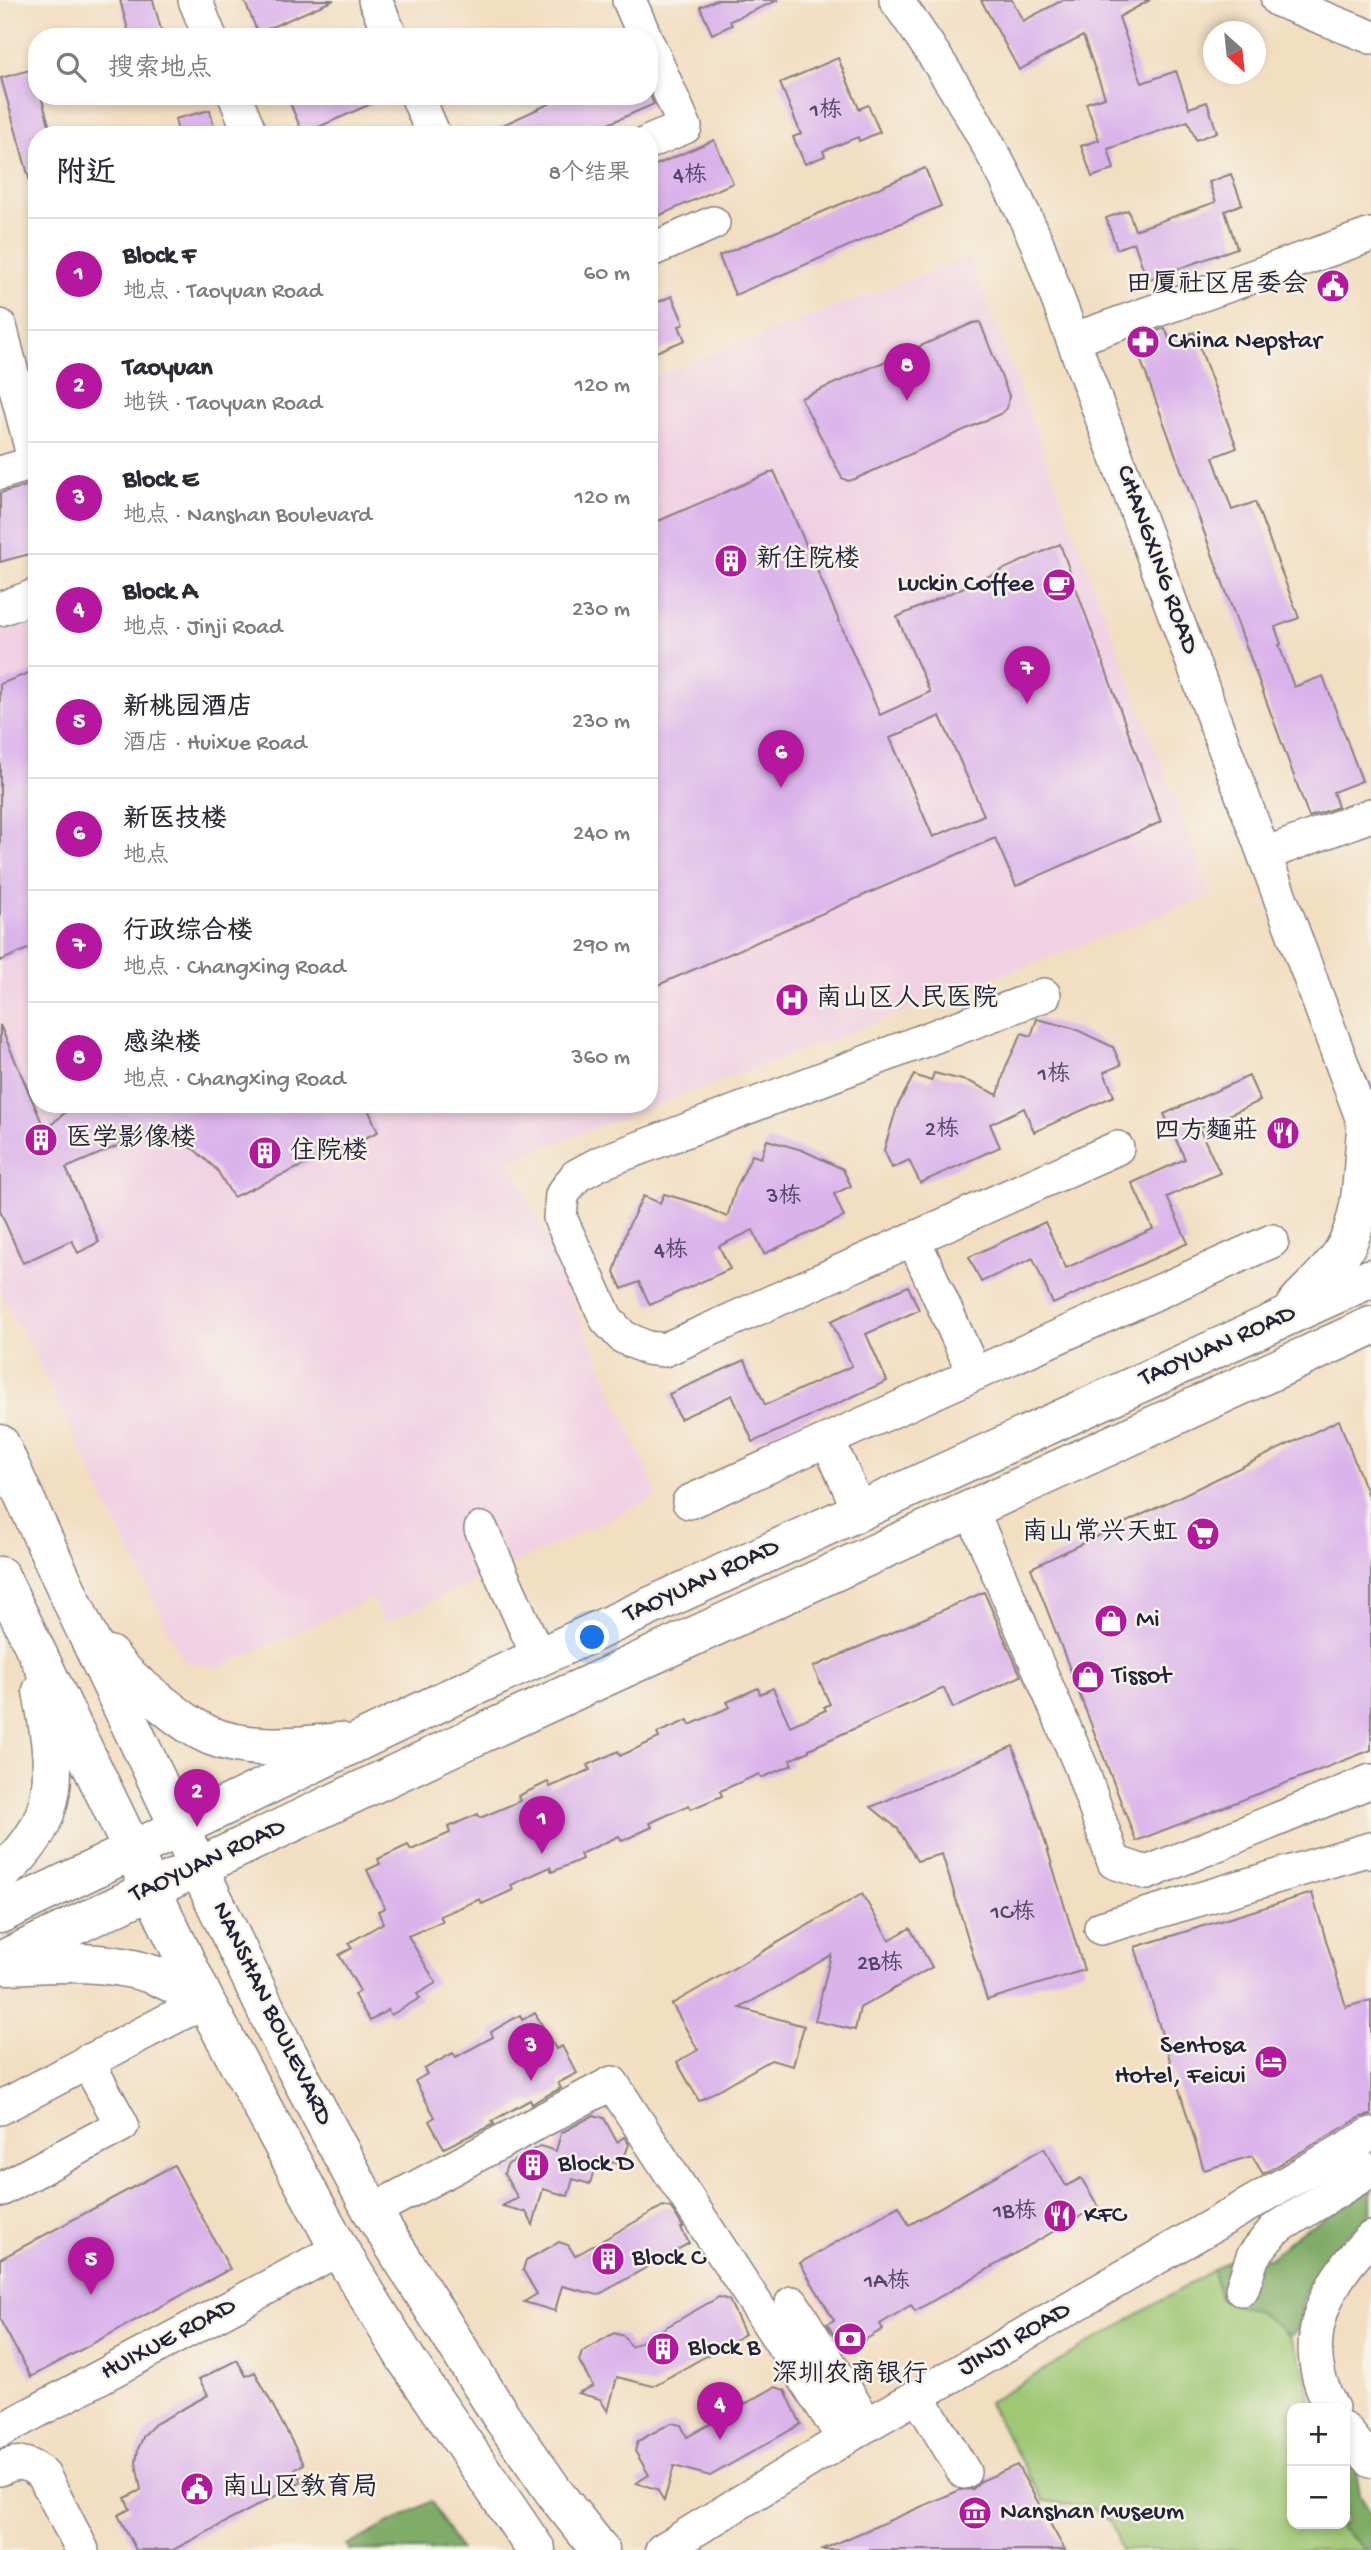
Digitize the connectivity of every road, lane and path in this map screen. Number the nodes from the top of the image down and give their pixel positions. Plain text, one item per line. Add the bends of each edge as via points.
1 (194, 0) edge
2 (375, 0) edge
3 (629, 0) edge
4 (896, 0) edge
5 (1278, 0) edge
6 (206, 28) edge
7 (387, 28) edge
8 (641, 28) edge
9 (1371, 37) edge
10 (658, 66) edge
11 (239, 105) edge
12 (421, 105) edge
13 (247, 126) edge
14 (430, 126) edge
15 (658, 138) edge
16 (713, 223) dead end
17 (1371, 234) edge
18 (658, 247) edge
19 (0, 326) edge
20 (1074, 339) junction
21 (28, 433) edge
22 (28, 465) edge
23 (0, 472) edge
24 (28, 598) edge
25 (0, 609) edge
26 (1371, 815) edge
27 (1265, 854) junction
28 (1044, 995) dead end
29 (1369, 1135) edge
30 (1116, 1148) dead end
31 (914, 1240) junction
32 (1272, 1241) dead end
33 (1371, 1278) edge
34 (1282, 1318) junction
35 (1371, 1326) edge
36 (974, 1373) junction
37 (828, 1440) junction
38 (0, 1444) edge
39 (689, 1502) dead end
40 (971, 1509) junction
41 (859, 1510) junction
42 (481, 1529) dead end
43 (0, 1576) edge
44 (81, 1620) junction
45 (33, 1644) junction
46 (539, 1658) junction
47 (362, 1740) junction
48 (1371, 1781) edge
49 (180, 1827) junction
50 (132, 1850) junction
51 (1371, 1852) edge
52 (198, 1867) junction
53 (0, 1874) edge
54 (151, 1889) junction
55 (0, 1914) edge
56 (1101, 1928) dead end
57 (0, 1963) edge
58 (205, 2001) junction
59 (88, 2062) junction
60 (0, 2109) edge
61 (1371, 2134) edge
62 (1371, 2170) edge
63 (0, 2190) edge
64 (372, 2211) junction
65 (1371, 2238) edge
66 (339, 2249) junction
67 (1242, 2289) dead end
68 (792, 2304) dead end
69 (918, 2396) junction
70 (1329, 2403) edge
71 (3, 2422) edge
72 (856, 2432) junction
73 (1350, 2436) edge
74 (1371, 2461) edge
75 (0, 2469) edge
76 (964, 2472) dead end
77 (82, 2550) edge
78 (536, 2550) edge
79 (600, 2550) edge
80 (662, 2550) edge

1 - 6 street
2 - 7 street
3 - 8 street
4 - 20 street, CHANGXING ROAD via 988,141 1037,243
5 - 9 street
10 - 15 street via 685,127
11 - 13 street
12 - 14 street
16 - 18 street
17 - 20 street
19 - 21 street
20 - 27 street, CHANGXING ROAD
22 - 23 street
24 - 25 street
26 - 27 street
27 - 29 street, CHANGXING ROAD
28 - 31 street via 600,1163 576,1176 562,1195 560,1218 607,1320 623,1337 647,1348 664,1350
29 - 34 main road via 1350,1237 1332,1266
30 - 31 street
31 - 36 street
32 - 36 street
33 - 34 main road, TAOYUAN ROAD
34 - 41 main road, TAOYUAN ROAD
35 - 40 main road, TAOYUAN ROAD
36 - 37 street
37 - 39 street
37 - 41 street
38 - 44 main road, NANSHAN BOULEVARD
40 - 48 street via 1080,1767 1114,1862 1147,1873
40 - 52 main road, TAOYUAN ROAD
41 - 46 main road, TAOYUAN ROAD
42 - 46 street
43 - 45 main road, NANSHAN BOULEVARD
44 - 47 main road via 146,1691 210,1735 246,1744 294,1746
44 - 49 main road, NANSHAN BOULEVARD
45 - 50 main road, NANSHAN BOULEVARD
45 - 53 main road via 52,1748 53,1780 46,1818 20,1857
46 - 47 main road, TAOYUAN ROAD
47 - 49 main road, TAOYUAN ROAD
49 - 50 main road, TAOYUAN ROAD
49 - 52 main road, NANSHAN BOULEVARD
50 - 54 main road, NANSHAN BOULEVARD
50 - 55 main road, TAOYUAN ROAD
51 - 56 street
52 - 54 main road, TAOYUAN ROAD
52 - 64 main road, NANSHAN BOULEVARD via 281,2041
54 - 57 main road, TAOYUAN ROAD
54 - 58 main road, NANSHAN BOULEVARD
57 - 58 main road via 122,1966 154,1975
58 - 59 street
58 - 66 main road, NANSHAN BOULEVARD
59 - 60 street
59 - 63 street via 122,2125
61 - 69 street, JINJI ROAD
62 - 67 street via 1274,2230 1253,2256
64 - 72 street via 612,2082
64 - 79 main road, NANSHAN BOULEVARD via 499,2413
65 - 70 street via 1335,2281 1317,2325 1316,2367
66 - 71 street, HUIXUE ROAD
66 - 78 main road, NANSHAN BOULEVARD via 408,2362
68 - 72 street
69 - 72 street, JINJI ROAD
69 - 76 street
72 - 80 street, JINJI ROAD
73 - 74 street
75 - 77 street via 20,2462 35,2466

